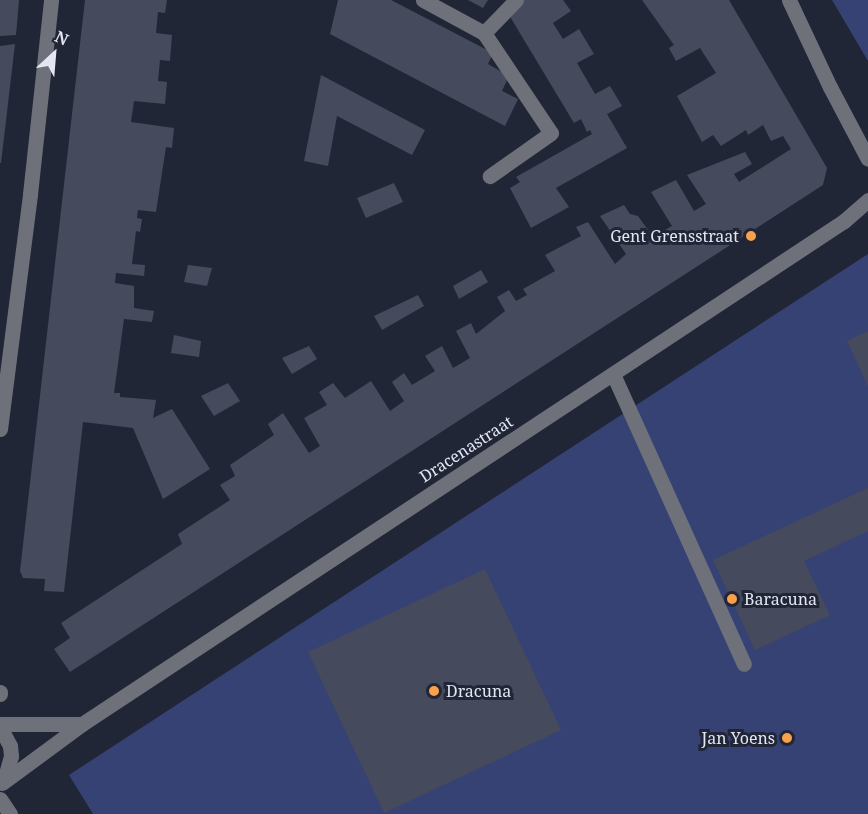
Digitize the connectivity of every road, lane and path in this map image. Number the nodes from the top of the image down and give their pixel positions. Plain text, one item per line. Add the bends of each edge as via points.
1 (51, 0) edge
2 (423, 0) edge
3 (516, 0) edge
4 (789, 0) edge
5 (484, 33) junction
6 (868, 159) edge
7 (490, 176) dead end
8 (868, 200) edge
9 (613, 374) junction
10 (0, 429) edge
11 (744, 664) dead end
12 (82, 724) junction
13 (0, 725) edge
14 (1, 783) edge
15 (0, 799) edge
16 (10, 814) edge

1 - 10 street
2 - 5 street
3 - 5 street
4 - 6 street
5 - 7 street via 550,133
8 - 9 street, Dracenastraat via 844,221
9 - 11 street
9 - 12 street, Dracenastraat
12 - 13 street
12 - 14 street, Dracenastraat
13 - 14 street via 11,756
15 - 16 street

